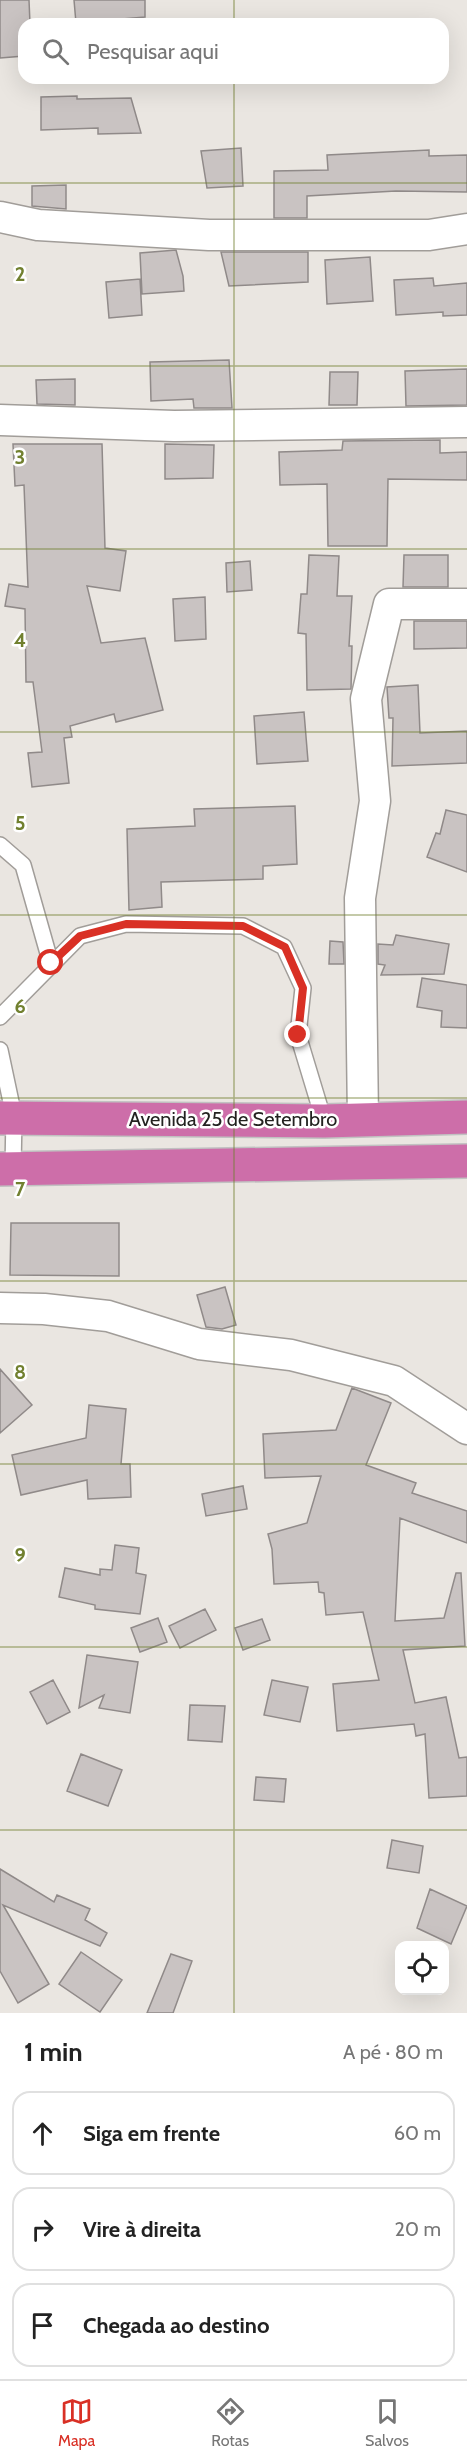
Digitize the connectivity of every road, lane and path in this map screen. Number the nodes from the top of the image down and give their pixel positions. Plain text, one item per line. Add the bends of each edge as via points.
1 (0, 217) edge
2 (467, 229) edge
3 (0, 420) edge
4 (467, 422) edge
5 (467, 604) edge
6 (0, 845) edge
7 (51, 963) junction
8 (0, 1017) edge
9 (0, 1050) edge
10 (7, 1117) edge
11 (467, 1117) edge
12 (363, 1119) junction
13 (324, 1121) junction
14 (467, 1161) edge
15 (7, 1168) edge
16 (0, 1308) edge
17 (467, 1429) edge

1 - 2 street via 39,225 208,235 429,235
3 - 4 street via 174,426
5 - 12 street via 389,604 366,699 375,801 360,898
6 - 7 lane via 23,865
7 - 8 lane
7 - 13 lane via 80,936 126,924 243,926 285,947 303,988 298,1035
9 - 10 lane
10 - 13 highway, Avenida 25 de Setembro
10 - 15 lane
11 - 12 highway, Avenida 25 de Setembro
12 - 13 highway, Avenida 25 de Setembro
14 - 15 highway
16 - 17 street via 108,1316 199,1344 291,1355 394,1381

